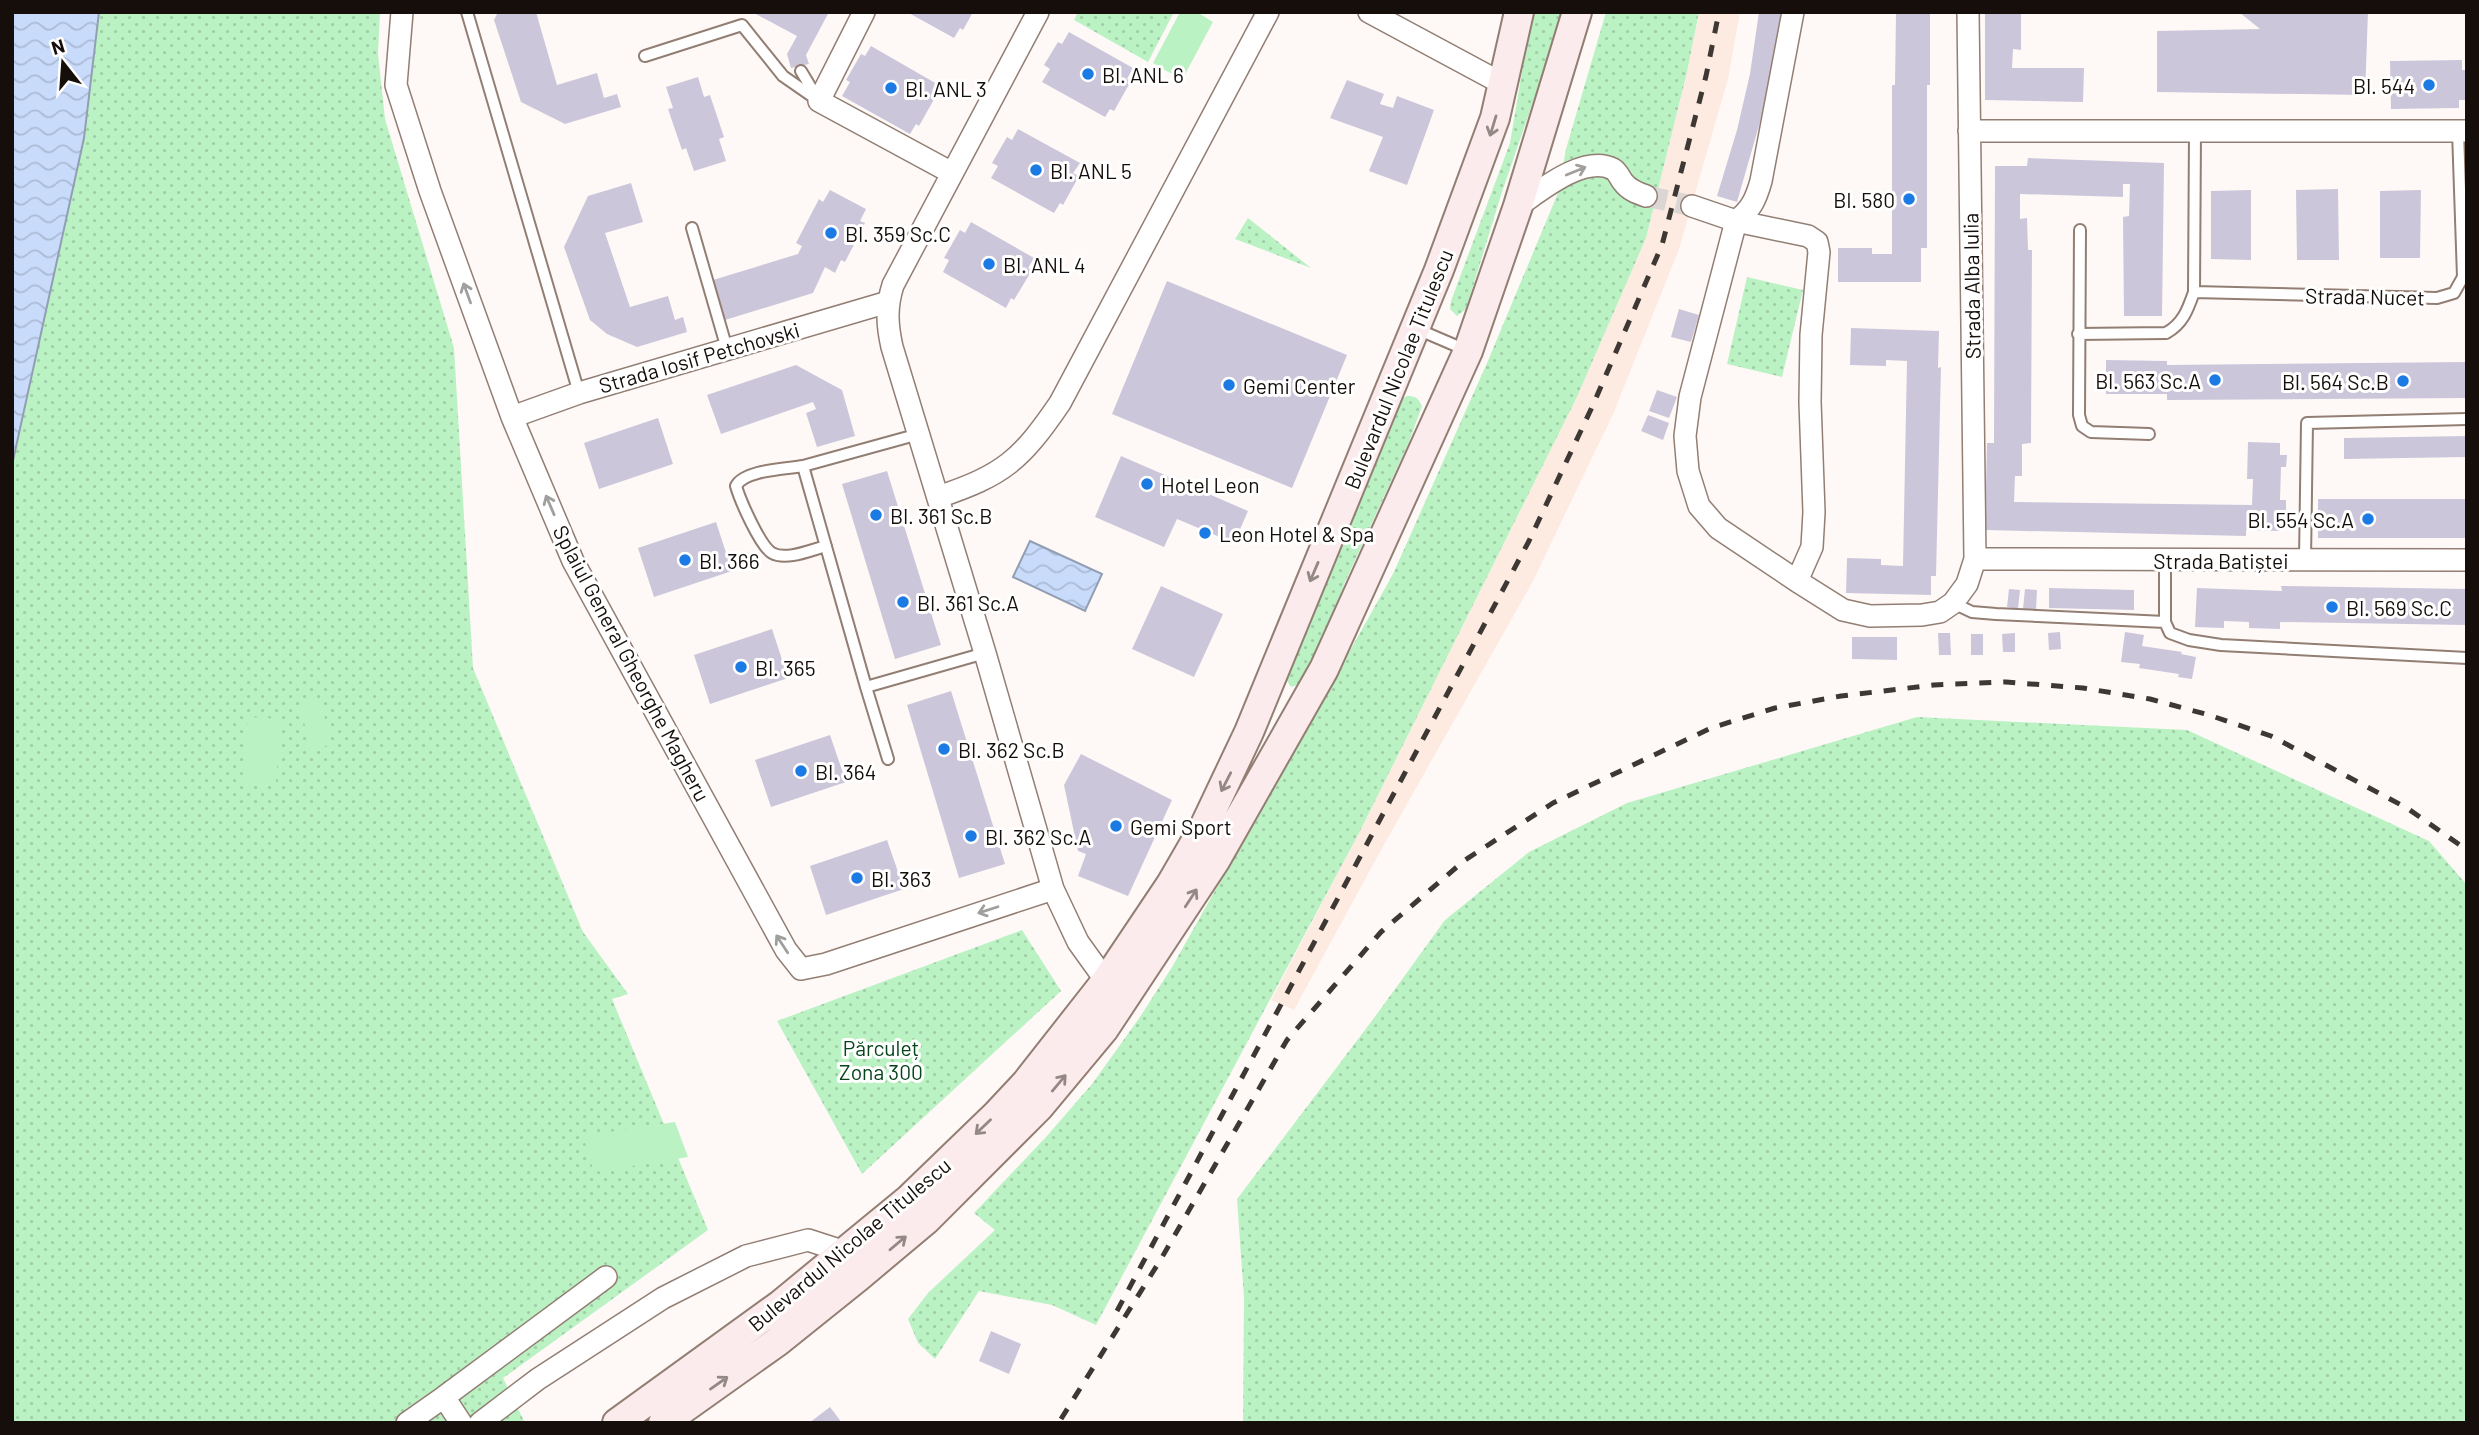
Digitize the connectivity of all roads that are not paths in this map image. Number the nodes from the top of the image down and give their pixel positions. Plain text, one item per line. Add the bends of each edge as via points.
1 (402, 12) edge
2 (467, 12) edge
3 (738, 12) edge
4 (864, 12) edge
5 (1038, 12) edge
6 (1269, 12) edge
7 (1369, 12) edge
8 (1519, 12) edge
9 (1577, 12) edge
10 (1793, 12) edge
11 (1968, 12) edge
12 (742, 25) junction
13 (645, 56) dead end
14 (801, 71) dead end
15 (1503, 84) junction
16 (819, 101) junction
17 (2194, 130) junction
18 (1969, 131) junction
19 (2463, 131) edge
20 (952, 173) junction
21 (1646, 196) tunnel mouth
22 (1518, 206) junction
23 (1692, 206) tunnel mouth
24 (1736, 221) junction
25 (692, 228) dead end
26 (2080, 230) dead end
27 (2194, 292) junction
28 (887, 302) junction
29 (1414, 328) junction
30 (2078, 334) junction
31 (727, 349) junction
32 (1468, 351) junction
33 (579, 393) junction
34 (512, 417) junction
35 (2467, 419) edge
36 (919, 433) junction
37 (2149, 434) dead end
38 (803, 467) junction
39 (938, 496) junction
40 (826, 546) junction
41 (1975, 559) junction
42 (2165, 560) junction
43 (2305, 560) junction
44 (2467, 560) edge
45 (1797, 581) junction
46 (1954, 603) junction
47 (2165, 622) junction
48 (985, 653) junction
49 (2467, 658) edge
50 (866, 687) junction
51 (888, 760) dead end
52 (1053, 889) junction
53 (1105, 981) junction
54 (845, 1252) junction
55 (606, 1277) dead end
56 (444, 1397) junction
57 (407, 1423) edge
58 (461, 1423) edge
59 (480, 1423) edge
60 (617, 1423) edge
61 (663, 1423) edge

34 -> 1 street, Splaiul General Gheorghe Magheru via 396,86
2 - 33 lane
3 - 12 lane
4 - 16 street
5 - 20 street
6 - 39 street via 1037,437 996,474
7 - 15 street
8 - 15 main road, Bulevardul Nicolae Titulescu
9 - 22 main road, Bulevardul Nicolae Titulescu
10 - 24 street via 1755,201
11 - 18 street, Strada Alba Iulia
12 - 13 lane
12 - 16 lane via 783,76
14 - 16 lane
15 -> 29 main road, Bulevardul Nicolae Titulescu via 1487,144
16 - 20 street
17 - 18 street, Strada Nucet
17 - 19 street, Strada Nucet
17 - 27 lane
18 - 41 street, Strada Alba Iulia
19 - 27 lane, Strada Nucet via 2463,277 2454,293 2437,298
20 - 28 street
22 -> 21 street via 1587,166 1617,171 1623,183
22 - 32 main road, Bulevardul Nicolae Titulescu
23 - 24 street
24 - 45 street via 1690,397 1685,436 1688,471 1699,506 1718,528
24 - 45 street via 1808,236 1817,243 1819,253 1811,335 1812,547
25 - 31 lane
26 - 30 lane
27 - 30 lane via 2187,312 2176,328 2166,333
28 - 31 street, Strada Iosif Petchovski
28 - 36 street via 892,347
29 - 32 lane
29 -> 53 main road, Bulevardul Nicolae Titulescu via 1234,765 1171,884
30 - 37 lane via 2082,426 2091,432
31 - 33 street, Strada Iosif Petchovski
61 -> 32 main road, Bulevardul Nicolae Titulescu via 777,1342 926,1220 1039,1107 1104,1029 1215,861 1324,669
33 - 34 street, Strada Iosif Petchovski
52 -> 34 street, Splaiul General Gheorghe Magheru via 801,969 768,921 573,561
35 - 43 lane via 2307,423
36 - 38 lane
36 - 39 street
38 - 40 lane
38 - 40 lane via 766,471 736,486 772,553 794,554
39 - 48 street
40 - 50 lane
41 - 42 street, Strada Batiștei
41 - 46 street
42 - 43 street, Strada Batiștei
42 - 47 lane
43 - 44 street, Strada Batiștei
45 - 46 street via 1843,610 1870,616 1922,615 1940,612
46 - 47 lane via 1972,612
47 - 49 lane via 2170,632 2189,640 2221,645
48 - 50 lane
48 - 52 street
50 - 51 lane
52 - 53 street via 1078,942
53 -> 54 main road, Bulevardul Nicolae Titulescu via 1026,1083 909,1199
54 - 59 street via 808,1240 746,1256 663,1298 538,1379
54 - 60 main road, Bulevardul Nicolae Titulescu
55 - 56 street
56 - 57 street
56 - 58 street

